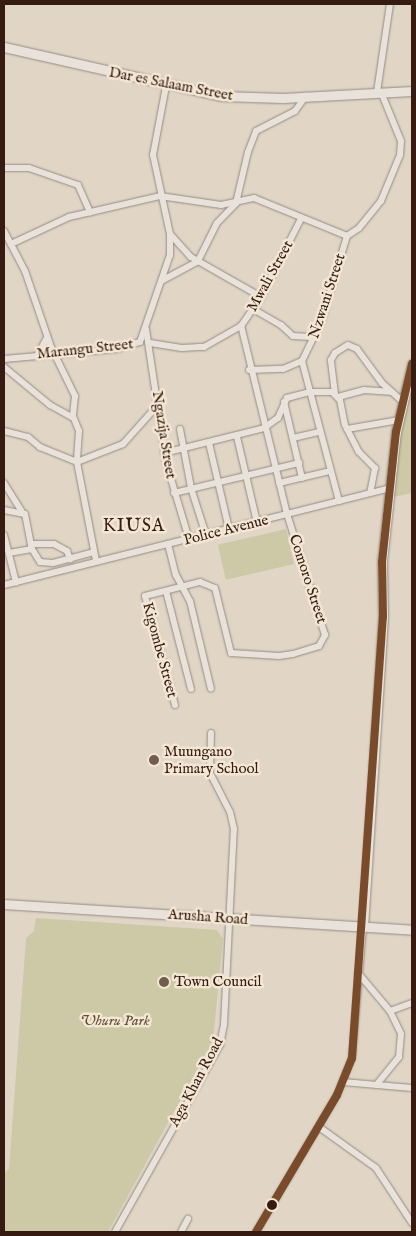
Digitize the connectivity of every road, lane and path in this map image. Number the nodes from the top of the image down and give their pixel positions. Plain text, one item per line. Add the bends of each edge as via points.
1 (390, 4) edge
2 (4, 47) edge
3 (166, 86) junction
4 (412, 86) edge
5 (400, 90) junction
6 (412, 91) edge
7 (379, 92) junction
8 (306, 96) junction
9 (4, 168) edge
10 (160, 196) junction
11 (236, 203) junction
12 (90, 212) junction
13 (302, 219) junction
14 (4, 231) edge
15 (170, 234) junction
16 (346, 236) junction
17 (11, 244) junction
18 (198, 261) junction
19 (163, 280) junction
20 (261, 297) junction
21 (253, 309) junction
22 (241, 326) junction
23 (146, 329) junction
24 (315, 337) junction
25 (47, 338) junction
26 (150, 343) junction
27 (54, 353) junction
28 (38, 354) junction
29 (4, 359) edge
30 (302, 361) junction
31 (412, 364) edge
32 (4, 367) edge
33 (249, 370) junction
34 (310, 392) junction
35 (392, 392) junction
36 (337, 395) junction
37 (284, 401) junction
38 (403, 402) junction
39 (158, 405) junction
40 (73, 418) junction
41 (399, 420) junction
42 (264, 428) junction
43 (347, 429) junction
44 (180, 430) dead end
45 (4, 431) edge
46 (320, 432) junction
47 (237, 437) junction
48 (293, 438) junction
49 (209, 443) junction
50 (183, 449) junction
51 (164, 453) junction
52 (77, 462) junction
53 (298, 463) junction
54 (275, 469) junction
55 (330, 471) junction
56 (245, 474) junction
57 (302, 478) junction
58 (218, 481) junction
59 (4, 483) edge
60 (279, 483) junction
61 (191, 488) junction
62 (389, 488) junction
63 (174, 493) junction
64 (370, 493) junction
65 (338, 501) junction
66 (4, 510) edge
67 (22, 512) junction
68 (287, 514) junction
69 (257, 522) junction
70 (229, 529) junction
71 (4, 535) edge
72 (206, 535) junction
73 (189, 539) junction
74 (168, 544) junction
75 (32, 547) junction
76 (94, 552) junction
77 (8, 553) junction
78 (70, 559) junction
79 (96, 561) junction
80 (16, 582) junction
81 (4, 585) edge
82 (183, 587) junction
83 (166, 591) junction
84 (191, 689) dead end
85 (210, 689) dead end
86 (175, 705) dead end
87 (211, 733) dead end
88 (4, 904) edge
89 (229, 918) junction
90 (363, 927) junction
91 (412, 930) edge
92 (358, 973) junction
93 (412, 1002) edge
94 (390, 1011) junction
95 (343, 1082) junction
96 (376, 1085) junction
97 (412, 1088) edge
98 (319, 1127) junction
99 (188, 1219) dead end
100 (412, 1223) edge
101 (115, 1232) edge
102 (181, 1232) edge
103 (256, 1232) edge

1 - 7 street
2 - 3 main road, Dar es Salaam Street
3 - 8 main road, Dar es Salaam Street via 242,98
3 - 10 street, Marangu Street via 153,154
4 - 5 main road, Dar es Salaam Street
5 - 6 main road, Dar es Salaam Street
5 - 7 main road, Dar es Salaam Street
7 - 8 main road, Dar es Salaam Street
7 - 16 street via 400,141 400,155 381,202 359,228
8 - 11 street via 295,111 253,136
9 - 12 street via 29,168 78,185
10 - 11 street
10 - 12 street
10 - 15 street, Marangu Street
11 - 13 street via 254,198
11 - 18 street via 217,223
12 - 17 street via 56,222
13 - 16 street
13 - 20 street, Mwali Street
14 - 17 street
15 - 18 street via 185,252
15 - 19 street, Marangu Street via 170,256
16 - 24 street, Nzwani Street
17 - 25 street via 25,271
18 - 19 street
18 - 20 street
19 - 23 street, Marangu Street
20 - 21 street, Mwali Street
21 - 22 street, Mwali Street
21 - 24 street via 277,322 293,336
22 - 26 street, Mwali Street via 204,347 182,348
22 - 33 street, Comoro Street
23 - 26 street, Ngazija Street
23 - 27 street, Marangu Street via 134,347
24 - 30 street, Nzwani Street
25 - 27 street
25 - 28 street
26 - 39 street, Ngazija Street
27 - 28 street, Marangu Street
27 - 40 street via 75,396
28 - 29 street, Marangu Street
30 - 33 street via 283,369
30 - 34 street
31 - 38 main road
32 - 40 street via 50,405
33 - 42 street, Comoro Street
34 - 36 street
34 - 37 street
34 - 46 street
35 - 36 street via 364,390
35 - 36 street via 357,349 348,345 331,360
35 - 38 street
36 - 43 street
37 - 42 street via 278,418
37 - 48 street
38 - 41 main road
39 - 51 street, Ngazija Street
39 - 52 street via 123,444
40 - 52 street via 80,431
41 - 43 street
41 - 62 main road
42 - 47 street
42 - 54 street, Comoro Street
43 - 64 street via 358,452 375,468
44 - 50 street
45 - 52 street via 25,436 37,445
46 - 48 street
46 - 55 street
47 - 49 street
47 - 56 street
48 - 53 street
49 - 50 street
49 - 58 street
50 - 51 street
50 - 61 street
51 - 63 street, Ngazija Street
52 - 76 street
53 - 54 street
53 - 57 street
54 - 56 street
54 - 60 street, Comoro Street
55 - 57 street
55 - 65 street
56 - 58 street
56 - 69 street
57 - 60 street
58 - 61 street
58 - 70 street
59 - 67 street
60 - 68 street, Comoro Street
61 - 63 street
61 - 72 street
62 - 64 street, Police Avenue
62 - 90 main road
63 - 73 street, Ngazija Street
64 - 65 street, Police Avenue
65 - 68 street, Police Avenue
66 - 67 street
67 - 75 street via 27,518
68 - 69 street, Police Avenue
68 - 82 street, Comoro Street via 324,628 325,635 319,646 279,656 231,653 215,588 200,582
69 - 70 street, Police Avenue
70 - 72 street, Police Avenue
71 - 77 street
72 - 73 street, Police Avenue
73 - 74 street, Police Avenue
74 - 79 street, Police Avenue
74 - 82 street via 176,575
75 - 77 street
75 - 78 street via 54,544 67,551
75 - 78 street via 36,558 44,564
76 - 78 street
76 - 79 street
77 - 80 street
79 - 80 street, Police Avenue
80 - 81 street, Police Avenue
82 - 83 street
82 - 85 street via 190,601
83 - 84 street
83 - 86 street, Kigombe Street via 145,596
87 - 89 street via 210,773 230,812 234,829
88 - 89 main road, Arusha Road
89 - 90 main road, Arusha Road
89 - 101 street, Aga Khan Road via 224,1024 220,1044
90 - 91 main road, Arusha Road
90 - 92 street
92 - 94 street
92 - 95 street via 352,1058
93 - 94 street
94 - 96 street via 401,1034 401,1052 390,1071
95 - 96 street
95 - 98 street
96 - 97 street
98 - 100 street via 376,1168
98 - 103 street
99 - 102 street

